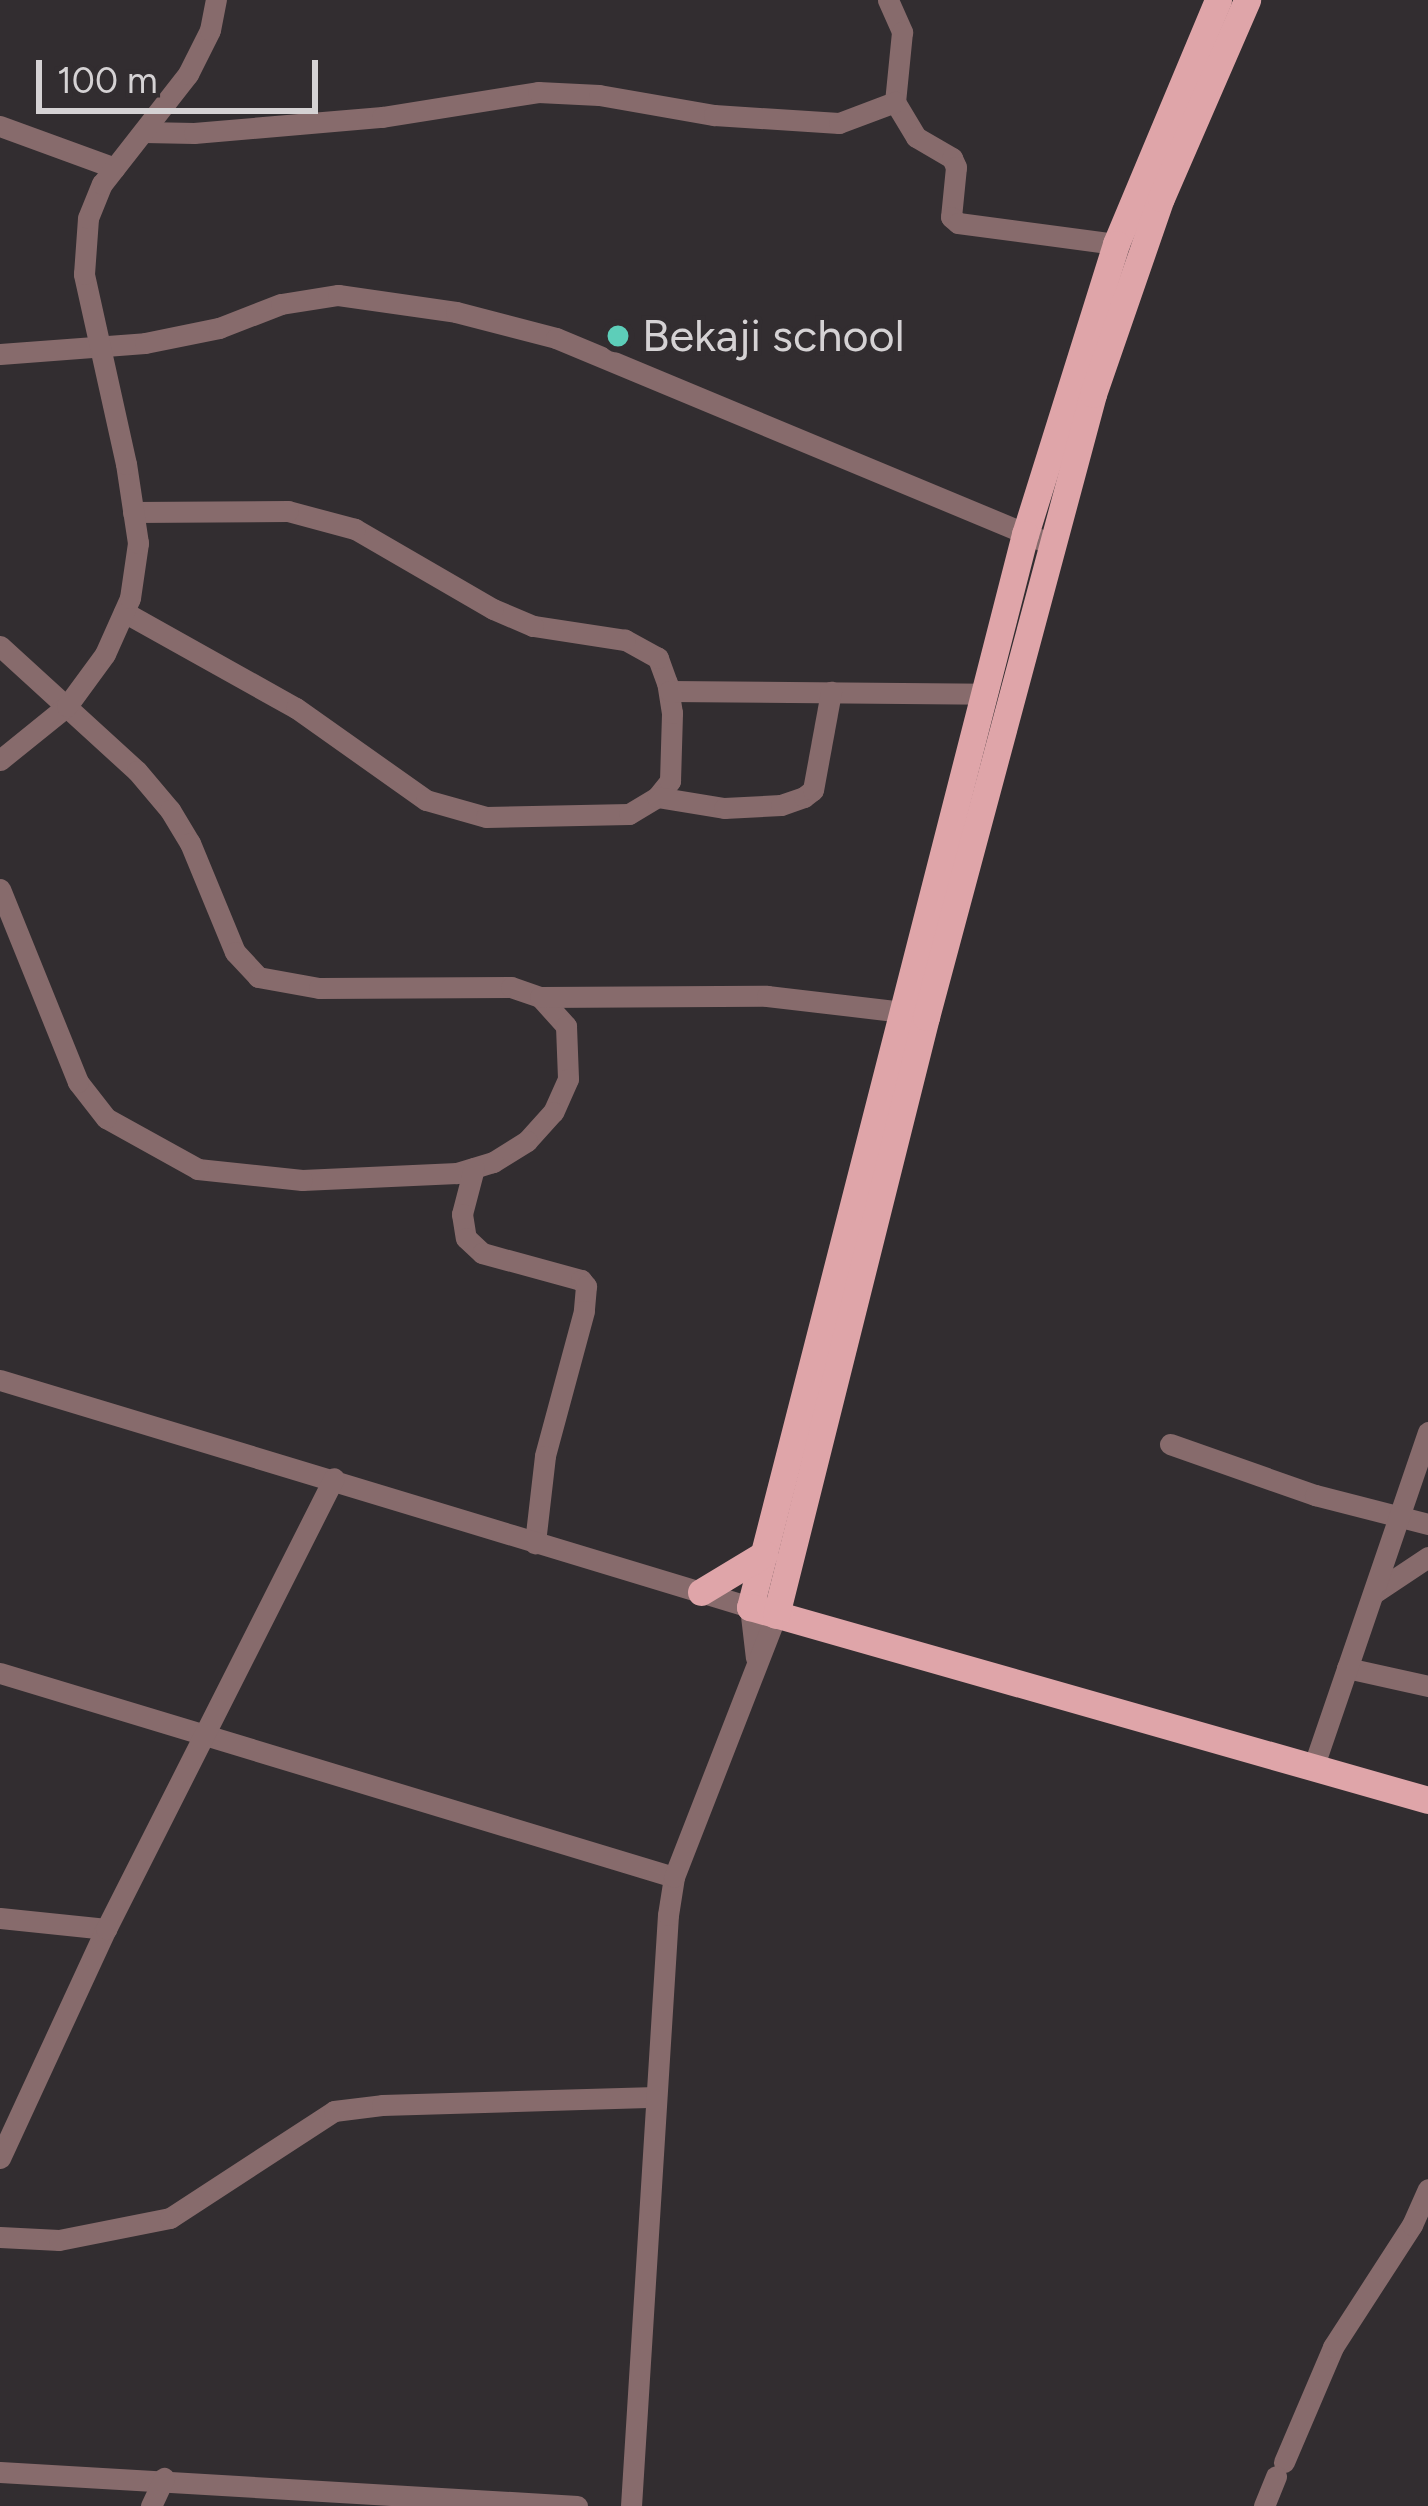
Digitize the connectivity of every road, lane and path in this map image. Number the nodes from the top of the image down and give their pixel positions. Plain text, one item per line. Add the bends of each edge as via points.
1 (216, 0) edge
2 (888, 0) edge
3 (1218, 0) edge
4 (1247, 0) edge
5 (896, 102) junction
6 (0, 126) edge
7 (144, 132) junction
8 (115, 168) junction
9 (1116, 244) junction
10 (98, 350) junction
11 (0, 354) edge
12 (133, 512) junction
13 (1038, 539) junction
14 (124, 612) junction
15 (0, 646) edge
16 (669, 691) junction
17 (831, 692) junction
18 (986, 694) junction
19 (67, 706) junction
20 (0, 760) edge
21 (657, 797) junction
22 (0, 889) edge
23 (540, 998) junction
24 (903, 1012) junction
25 (881, 1148) junction
26 (474, 1168) junction
27 (0, 1380) edge
28 (1428, 1432) edge
29 (1171, 1444) dead end
30 (334, 1478) junction
31 (1401, 1514) junction
32 (1428, 1524) edge
33 (535, 1543) junction
34 (1428, 1557) edge
35 (777, 1558) junction
36 (701, 1592) junction
37 (1374, 1594) junction
38 (763, 1611) junction
39 (818, 1627) junction
40 (1347, 1668) junction
41 (0, 1673) edge
42 (1428, 1686) edge
43 (209, 1734) junction
44 (1313, 1768) junction
45 (1428, 1800) edge
46 (674, 1877) junction
47 (0, 1918) edge
48 (106, 1929) junction
49 (656, 2097) junction
50 (0, 2158) edge
51 (1428, 2189) edge
52 (0, 2236) edge
53 (0, 2472) edge
54 (164, 2478) junction
55 (151, 2506) edge
56 (577, 2506) edge
57 (631, 2506) edge
58 (1264, 2506) edge

1 - 7 street via 188,74
2 - 5 street via 902,32
3 - 9 main road
4 - 13 main road via 1160,198
5 - 7 street via 839,123 538,92 382,117
5 - 9 street via 916,136 952,158 949,206 958,223
6 - 8 street
7 - 8 street
8 - 10 street via 88,218 84,274
9 - 13 main road
10 - 11 street
10 - 12 street
10 - 13 street via 338,295 456,312 556,338
12 - 14 street via 138,543
12 - 16 street via 288,511 355,529 533,626 625,640 658,658
13 - 18 main road
13 - 25 main road
14 - 19 street
14 - 21 street via 296,708 426,800 486,818 570,818 628,814
15 - 19 street
16 - 17 street
16 - 21 street via 670,781
17 - 18 street
17 - 21 street via 813,790 804,796 724,808
18 - 24 main road
19 - 20 street
19 - 23 street via 170,810 235,952 258,977 319,988 511,988
22 - 26 street via 78,1082 106,1118 158,1150 198,1169 302,1180
23 - 24 street via 766,996
23 - 26 street via 566,1026 568,1079 527,1141
24 - 25 main road
25 - 35 main road
26 - 33 street via 462,1214 466,1238 482,1253 586,1286 544,1456
27 - 30 street
28 - 31 street
29 - 31 street via 1315,1496
30 - 33 street
30 - 43 street
31 - 32 street
31 - 37 street
33 - 36 street
34 - 37 street
35 - 36 main road
35 - 38 main road
35 - 39 main road
36 - 38 street
37 - 40 street
38 - 39 main road
38 - 46 street via 757,1665
39 - 44 main road
40 - 42 street
40 - 44 street
41 - 43 street
43 - 46 street
43 - 48 street
44 - 45 main road
46 - 49 street
47 - 48 street
48 - 50 street
49 - 52 street via 334,2111 170,2218 58,2240
49 - 57 street
51 - 58 street via 1333,2347
53 - 54 street
54 - 55 street
54 - 56 street

